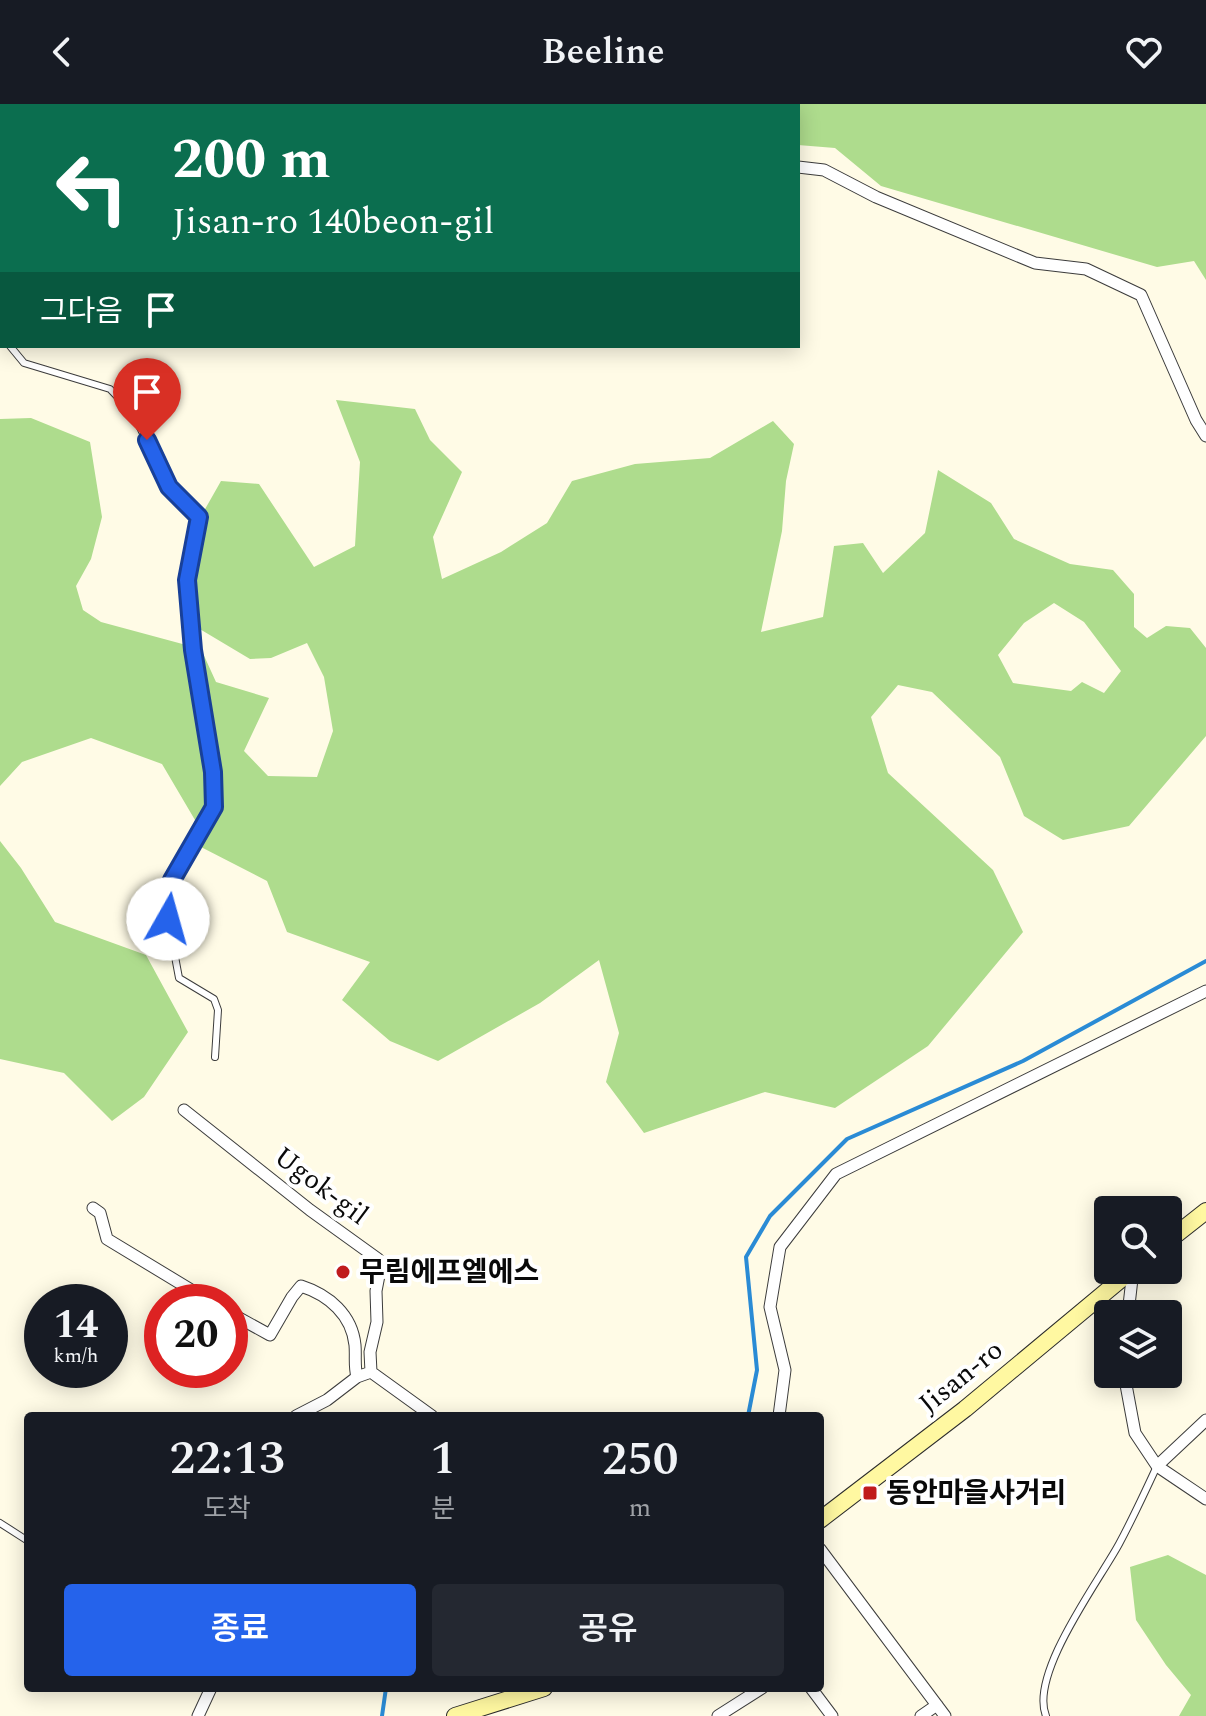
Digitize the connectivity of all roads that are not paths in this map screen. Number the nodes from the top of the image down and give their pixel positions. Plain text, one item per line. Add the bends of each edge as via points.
1 (800, 167) edge
2 (12, 348) edge
3 (1206, 436) edge
4 (1206, 991) edge
5 (215, 1057) dead end
6 (184, 1110) dead end
7 (93, 1208) dead end
8 (1206, 1211) edge
9 (1182, 1230) edge
10 (181, 1284) edge
11 (1115, 1284) edge
12 (248, 1323) edge
13 (371, 1372) junction
14 (357, 1377) junction
15 (1127, 1388) edge
16 (304, 1412) edge
17 (426, 1412) edge
18 (780, 1412) edge
19 (1206, 1420) edge
20 (1157, 1466) junction
21 (1206, 1499) edge
22 (824, 1517) edge
23 (0, 1523) edge
24 (24, 1538) edge
25 (824, 1554) edge
26 (209, 1692) edge
27 (531, 1692) edge
28 (756, 1692) edge
29 (814, 1692) edge
30 (937, 1705) junction
31 (198, 1716) edge
32 (455, 1716) edge
33 (718, 1716) edge
34 (832, 1716) edge
35 (921, 1716) edge
36 (945, 1716) edge
37 (1046, 1716) edge

1 - 3 street via 824,170 1035,263 1086,269 1141,295
2 - 5 lane via 24,363 110,389 133,413 169,487 199,517 187,580 214,807 172,880 168,919 179,978 214,999 218,1010
4 - 18 street via 836,1174 780,1247 770,1307 785,1370
6 - 13 street, Ugok-gil via 378,1259
7 - 10 street via 100,1213 107,1239
8 - 9 main road
11 - 22 main road, Jisan-ro
12 - 14 street via 270,1335 301,1286 313,1290 344,1313 352,1327
13 - 14 street
13 - 17 street
14 - 16 street
15 - 20 street via 1135,1433
19 - 20 street
20 - 21 street
20 - 37 lane via 1118,1545 1074,1616 1045,1683
23 - 24 lane
25 - 30 street
26 - 31 street
27 - 32 main road
28 - 33 street
29 - 34 street
30 - 35 street
30 - 36 street

